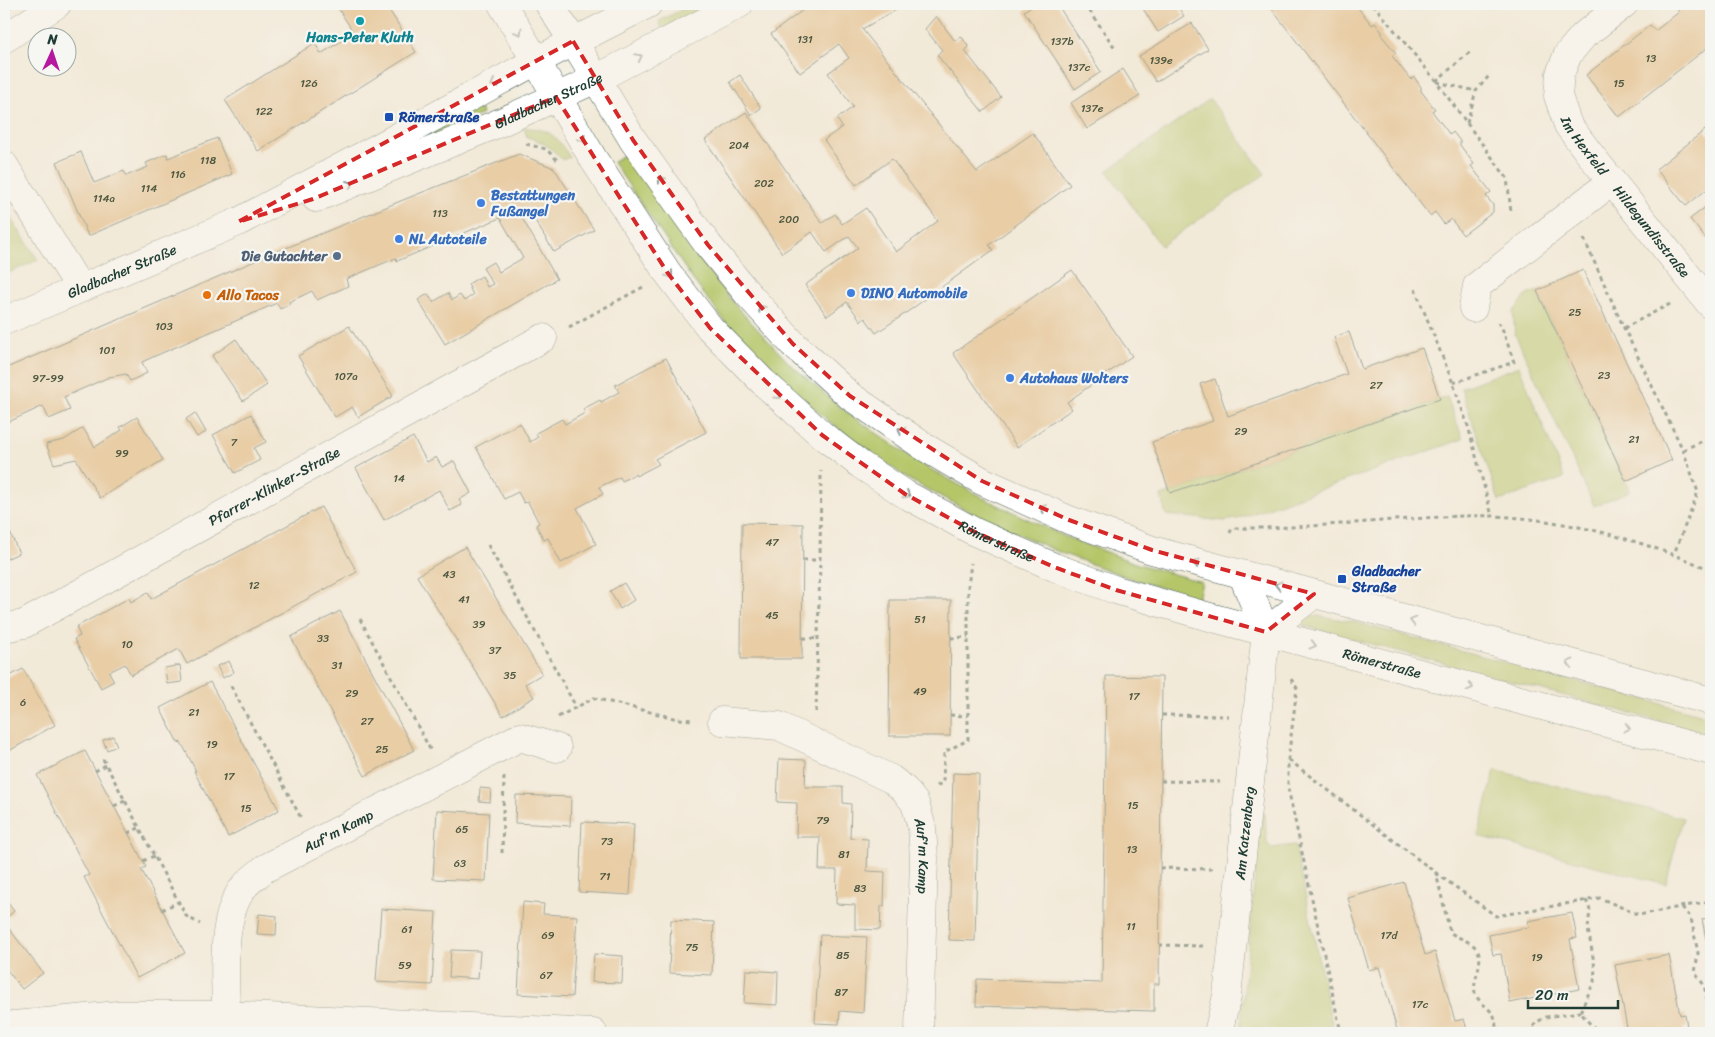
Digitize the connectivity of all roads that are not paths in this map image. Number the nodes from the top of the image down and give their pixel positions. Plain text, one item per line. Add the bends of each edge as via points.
1 (57, 4) edge
2 (502, 4) edge
3 (549, 4) edge
4 (648, 4) edge
5 (739, 4) edge
6 (1624, 4) edge
7 (4, 39) edge
8 (573, 41) junction
9 (536, 61) junction
10 (596, 79) junction
11 (556, 97) junction
12 (4, 165) edge
13 (1611, 182) junction
14 (238, 222) junction
15 (80, 288) junction
16 (1705, 297) edge
17 (1473, 308) road end
18 (4, 321) edge
19 (543, 338) road end
20 (1243, 576) junction
21 (1314, 594) junction
22 (4, 628) edge
23 (1266, 632) junction
24 (1711, 701) edge
25 (722, 721) road end
26 (557, 748) dead end
27 (1711, 751) edge
28 (226, 1014) junction
29 (4, 1026) edge
30 (593, 1033) edge
31 (919, 1033) edge
32 (1218, 1033) edge

1 - 7 main road
2 -> 9 main road, Römerstraße
3 - 8 main road
4 - 8 main road, Gladbacher Straße
10 -> 5 main road, Gladbacher Straße
6 - 13 main road, Im Hexfeld via 1584,35 1568,54 1560,74 1558,96 1568,125
8 - 9 main road, Gladbacher Straße
8 - 10 main road
9 - 11 main road, Römerstraße
9 -> 14 main road, Gladbacher Straße
10 - 11 main road, Gladbacher Straße
20 -> 10 main road via 1152,550 1012,495 926,448 850,396 793,344 708,245 633,140
14 -> 11 main road, Gladbacher Straße via 314,199
11 -> 23 main road, Römerstraße via 667,272 710,328 822,435 905,494 974,532 1116,590
12 - 15 main road
13 - 16 main road, Hildegundisstraße
13 - 17 main road, Im Hexfeld via 1477,286
14 - 15 main road, Gladbacher Straße
15 - 18 main road, Gladbacher Straße
19 - 22 main road, Pfarrer-Klinker-Straße via 24,624
21 -> 20 main road
20 - 23 main road, Am Katzenberg
21 - 23 main road
24 -> 21 main road
23 -> 27 main road, Römerstraße
23 - 32 main road, Am Katzenberg via 1227,996
25 - 31 main road, Auf'm Kamp via 779,726 891,778 915,803 922,828 924,858
26 - 28 main road, Auf'm Kamp via 513,740 264,869 244,887 234,905 226,937
28 - 29 main road via 118,1015
28 - 30 main road

